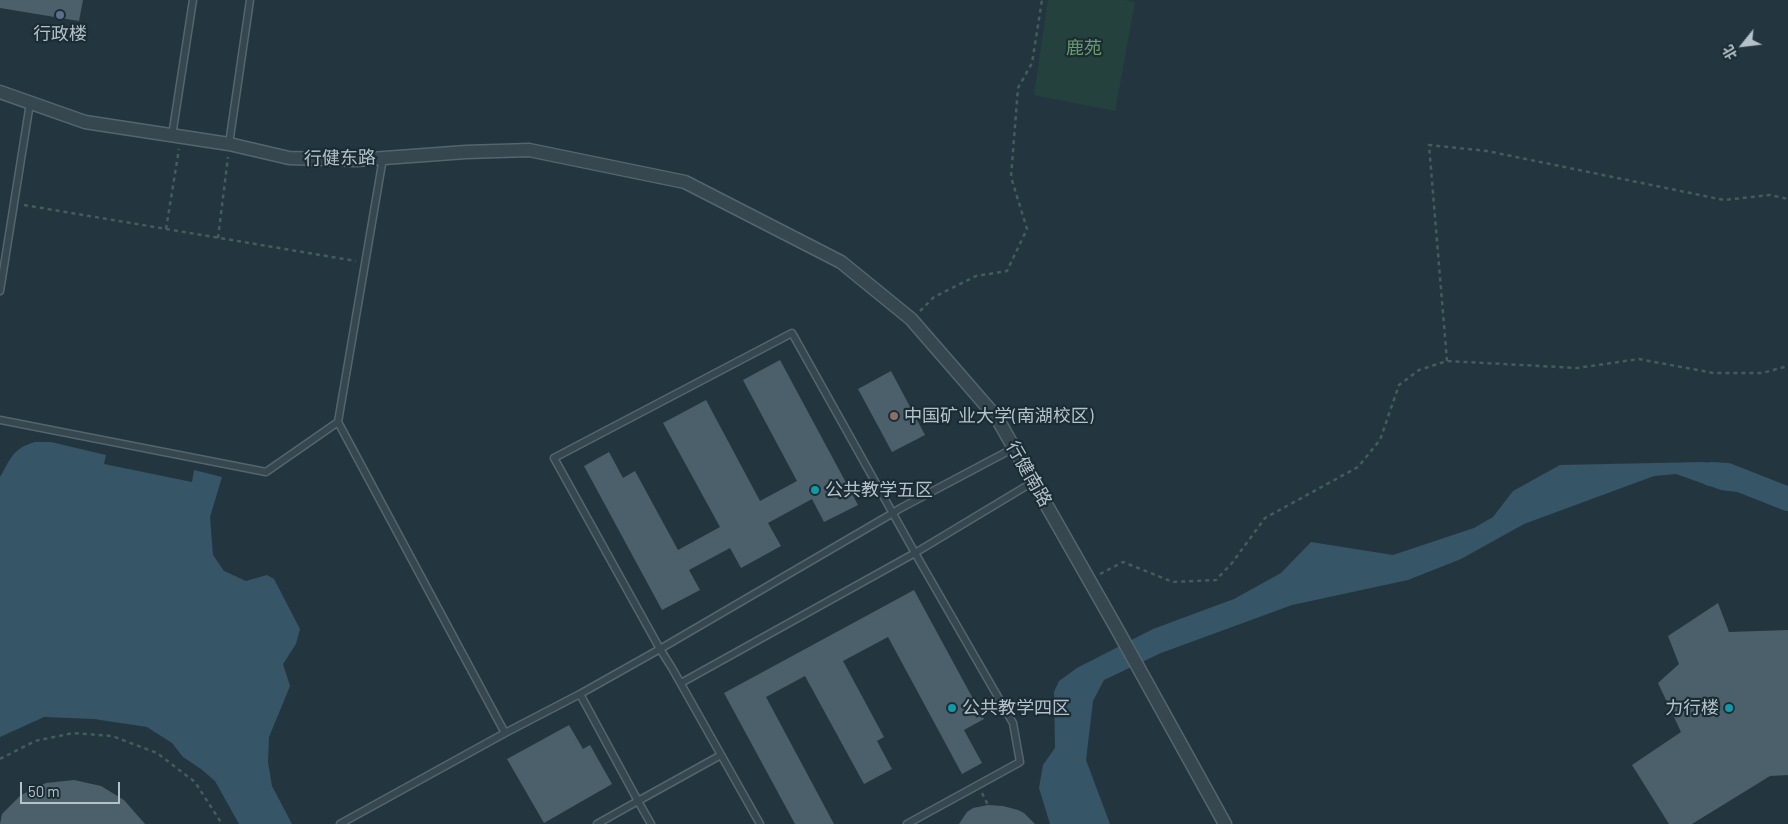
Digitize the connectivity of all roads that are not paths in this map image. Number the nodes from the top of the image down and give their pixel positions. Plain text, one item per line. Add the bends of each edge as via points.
1 (193, 0) edge
2 (250, 0) edge
3 (0, 92) edge
4 (30, 103) junction
5 (176, 137) junction
6 (229, 144) junction
7 (383, 158) junction
8 (686, 182) joint
9 (0, 292) edge
10 (0, 420) edge
11 (338, 422) junction
12 (1014, 448) junction
13 (1033, 482) junction
14 (892, 513) junction
15 (915, 553) junction
16 (660, 650) junction
17 (681, 683) junction
18 (580, 694) junction
19 (505, 733) junction
20 (721, 755) junction
21 (638, 801) junction
22 (344, 823) edge
23 (597, 824) edge
24 (651, 824) edge
25 (760, 824) edge
26 (907, 824) edge
27 (1225, 824) edge

1 - 5 lane
2 - 6 lane
3 - 4 street, 行健东路
4 - 5 street, 行健东路 via 85,122
4 - 9 lane
5 - 6 street, 行健东路
6 - 7 street, 行健东路 via 289,158
7 - 8 street, 行健东路 via 529,150
7 - 11 lane
8 - 12 street, 行健南路 via 840,262 911,319 997,418
10 - 11 lane via 266,472
11 - 19 lane
12 - 13 street, 行健南路
12 - 14 lane
13 - 15 lane
13 - 27 street, 行健南路
14 - 15 lane
14 - 16 lane
14 - 16 lane via 792,334 554,458
15 - 17 lane
15 - 26 lane via 1013,723 1020,762
16 - 17 lane
16 - 18 lane
17 - 20 lane
18 - 19 lane
18 - 21 lane
19 - 22 lane
20 - 21 lane
20 - 25 lane
21 - 23 lane
21 - 24 lane

